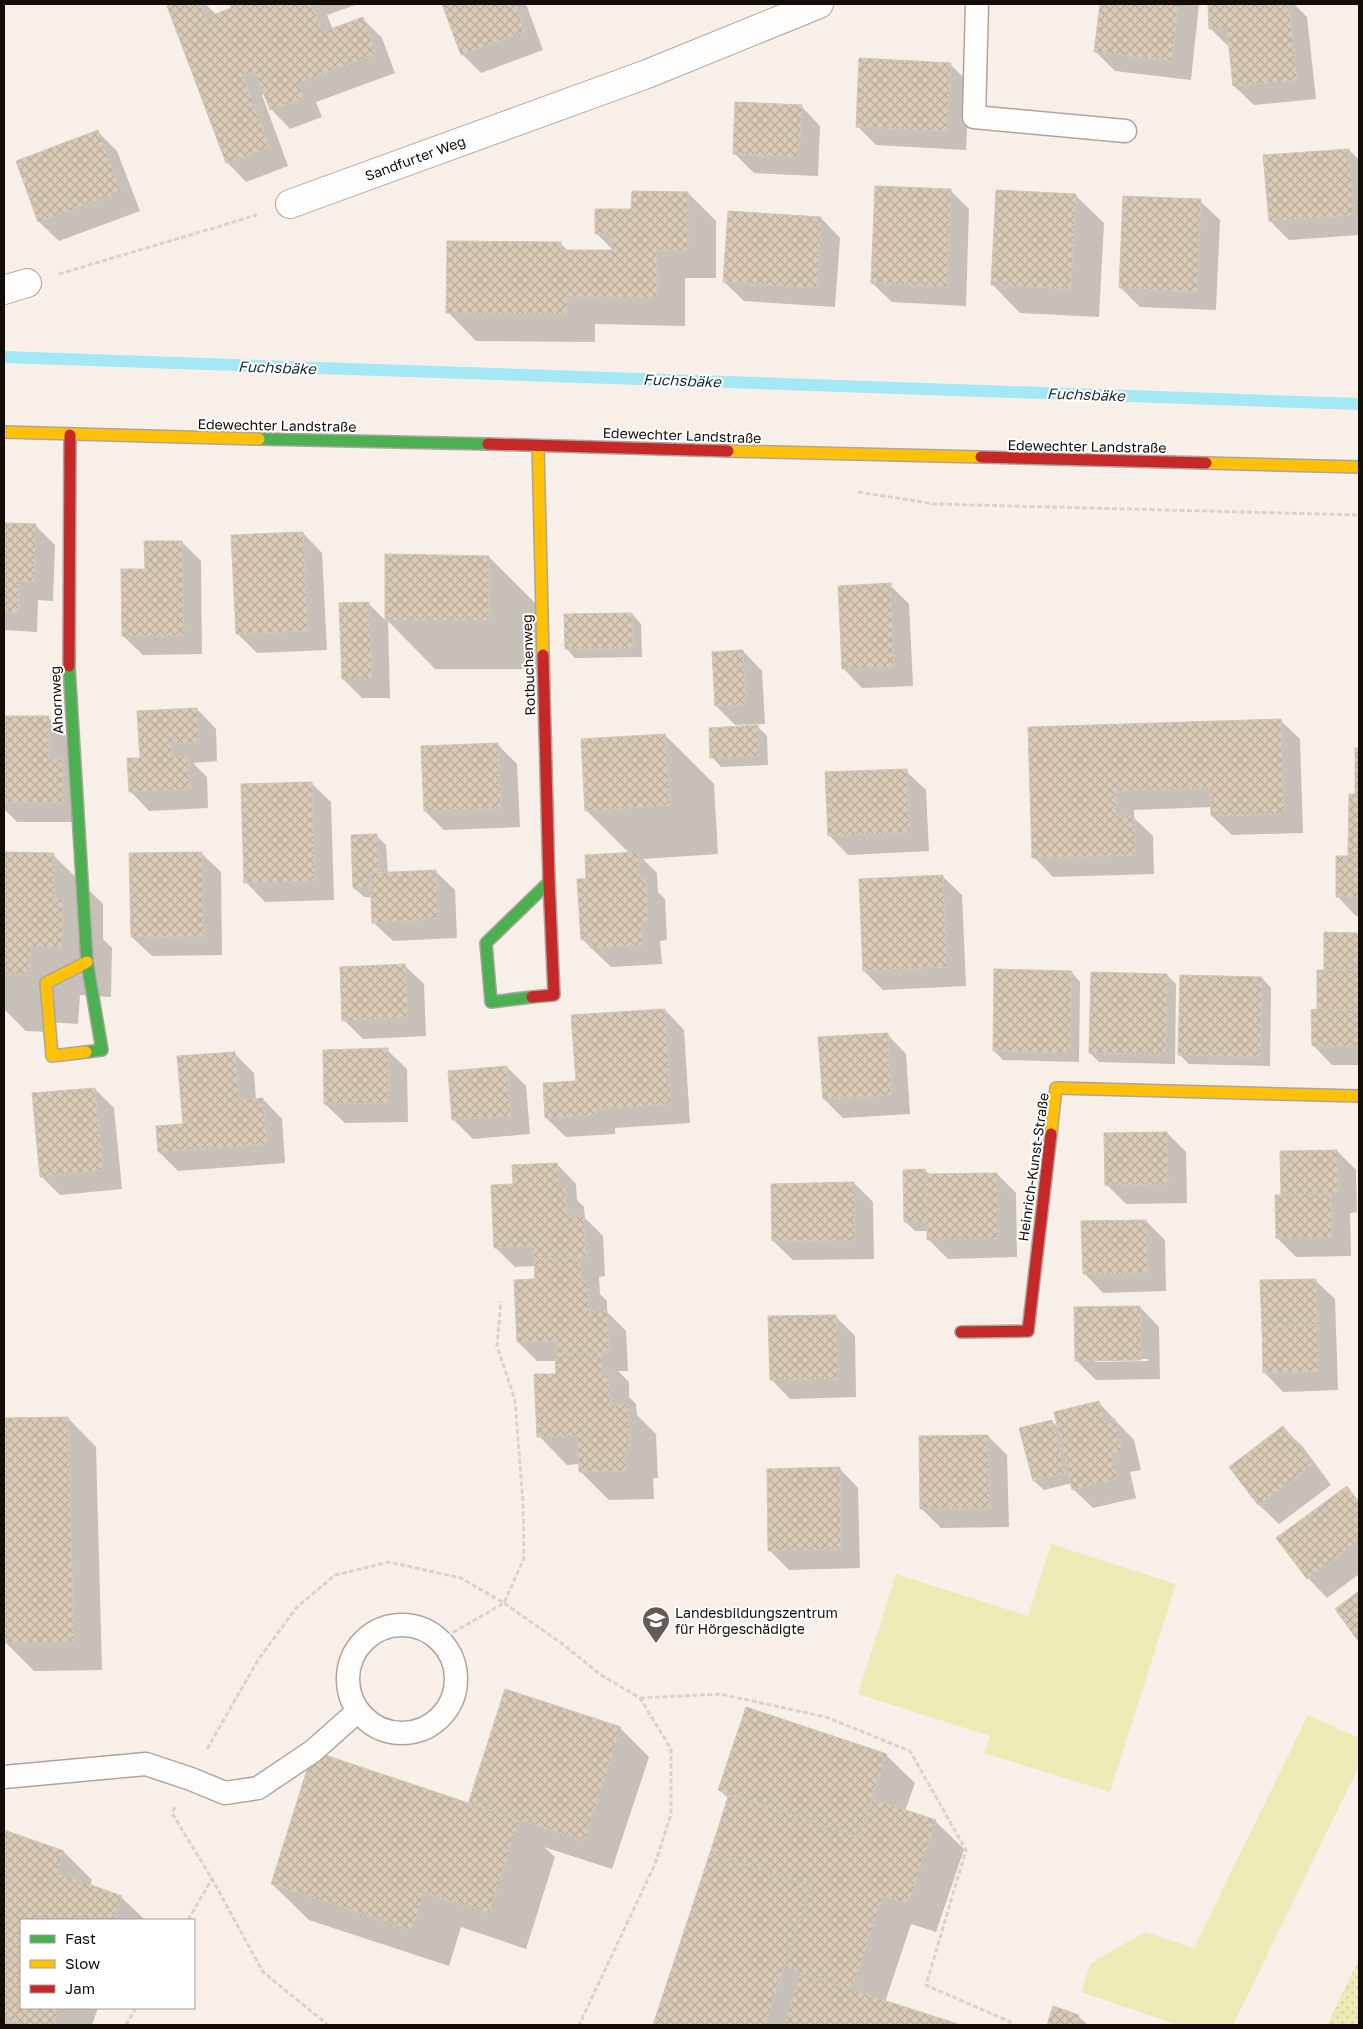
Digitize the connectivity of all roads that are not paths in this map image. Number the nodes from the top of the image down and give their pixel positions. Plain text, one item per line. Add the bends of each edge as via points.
1 (819, 4) edge
2 (977, 4) edge
3 (1125, 131) dead end
4 (290, 204) road end
5 (4, 432) edge
6 (70, 435) junction
7 (538, 446) junction
8 (1359, 467) edge
9 (549, 882) junction
10 (87, 962) junction
11 (1359, 1096) edge
12 (961, 1332) dead end
13 (358, 1711) junction
14 (4, 1777) edge

1 - 4 street, Sandfurter Weg via 646,74
2 - 3 lane via 974,117
5 - 6 street, Edewechter Landstraße
6 - 7 street, Edewechter Landstraße
6 - 10 street, Ahornweg via 69,683
7 - 8 street, Edewechter Landstraße
7 - 9 street, Rotbuchenweg
9 - 9 street, Rotbuchenweg via 554,995 491,1002 486,943
10 - 10 street, Ahornweg via 102,1050 52,1056 46,983
11 - 12 street, Heinrich-Kunst-Straße via 1056,1088 1028,1331
13 - 13 lane via 350,1695 349,1668 360,1644 373,1632 390,1626 408,1625 425,1629 440,1640 456,1671 456,1689 450,1706 438,1720 423,1730 405,1734 387,1732 370,1724
13 - 14 lane via 313,1751 258,1788 225,1793 146,1764

